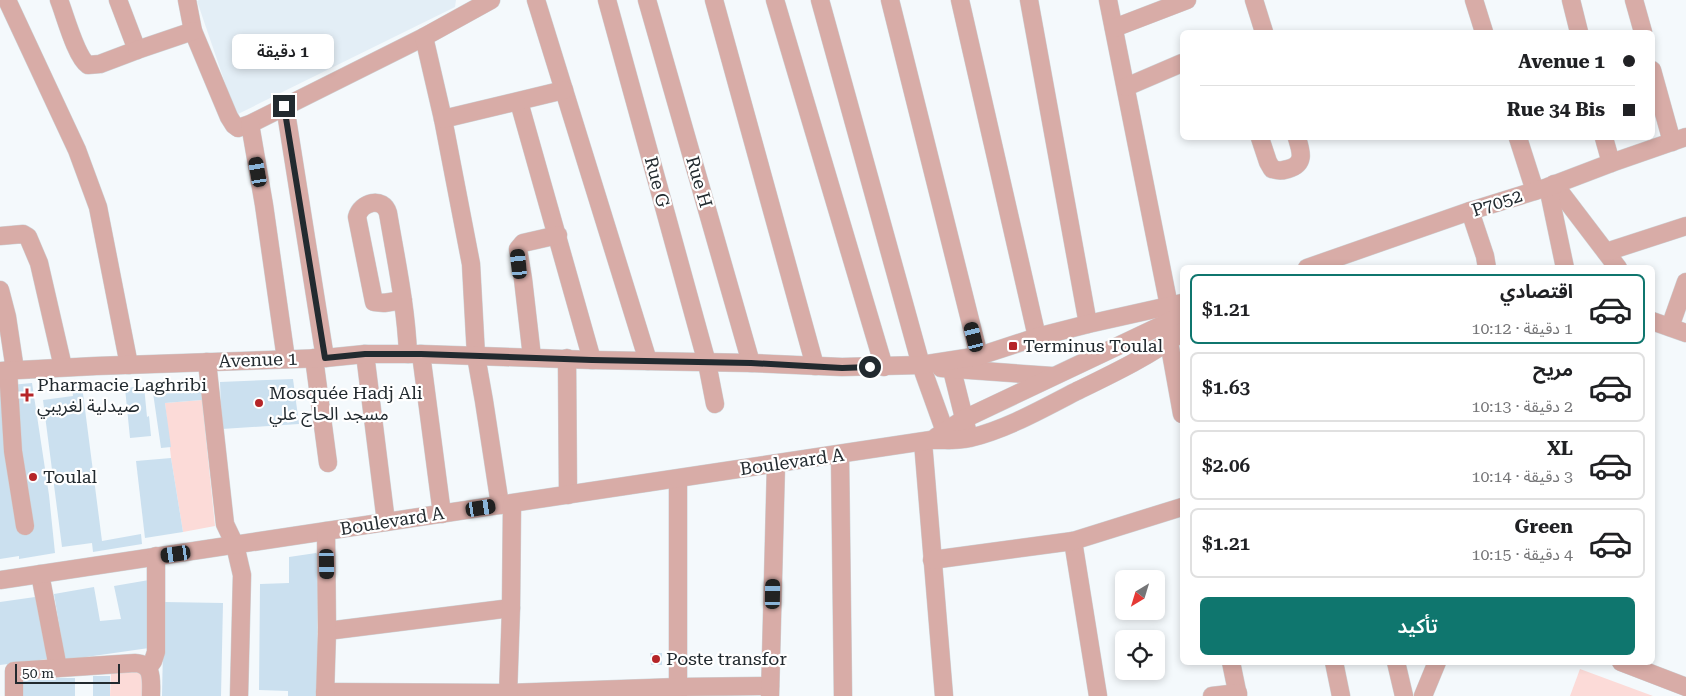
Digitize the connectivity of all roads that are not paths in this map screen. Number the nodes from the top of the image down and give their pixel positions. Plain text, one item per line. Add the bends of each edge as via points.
1 (8, 0) edge
2 (59, 0) edge
3 (118, 0) edge
4 (187, 0) edge
5 (491, 0) edge
6 (536, 0) edge
7 (607, 0) edge
8 (647, 0) edge
9 (714, 0) edge
10 (775, 0) edge
11 (820, 0) edge
12 (890, 0) edge
13 (960, 0) edge
14 (1029, 0) edge
15 (1108, 0) edge
16 (1187, 0) edge
17 (1254, 0) edge
18 (1474, 0) edge
19 (1571, 0) edge
20 (1634, 0) edge
21 (1114, 28) junction
22 (193, 30) junction
23 (1263, 30) edge
24 (1483, 30) edge
25 (1578, 30) edge
26 (1642, 30) edge
27 (424, 37) junction
28 (136, 50) junction
29 (1180, 64) edge
30 (1655, 78) edge
31 (1126, 87) junction
32 (564, 90) junction
33 (519, 102) junction
34 (284, 106) junction
35 (443, 119) junction
36 (250, 124) junction
37 (1679, 139) edge
38 (1261, 140) edge
39 (1298, 140) edge
40 (1519, 140) edge
41 (1604, 140) edge
42 (1610, 163) junction
43 (1545, 187) junction
44 (1470, 211) junction
45 (1686, 226) edge
46 (558, 235) junction
47 (0, 236) edge
48 (1606, 252) junction
49 (1316, 265) edge
50 (1486, 265) edge
51 (1564, 265) edge
52 (1616, 265) edge
53 (1686, 282) edge
54 (0, 290) edge
55 (403, 300) junction
56 (1176, 311) edge
57 (1088, 324) junction
58 (1664, 324) edge
59 (1037, 337) junction
60 (1176, 337) edge
61 (365, 354) junction
62 (415, 354) junction
63 (476, 356) junction
64 (978, 356) junction
65 (532, 357) junction
66 (320, 358) junction
67 (567, 358) junction
68 (286, 359) junction
69 (592, 360) junction
70 (648, 361) junction
71 (207, 362) junction
72 (707, 363) junction
73 (751, 363) junction
74 (129, 365) junction
75 (921, 365) junction
76 (815, 366) junction
77 (950, 366) junction
78 (63, 367) junction
79 (884, 367) junction
80 (7, 370) edge
81 (1055, 376) junction
82 (1099, 380) junction
83 (1180, 388) edge
84 (715, 404) dead end
85 (964, 419) junction
86 (937, 438) junction
87 (969, 438) junction
88 (840, 454) junction
89 (328, 463) dead end
90 (776, 464) junction
91 (678, 479) junction
92 (568, 495) junction
93 (506, 504) junction
94 (1180, 508) edge
95 (442, 514) junction
96 (386, 522) junction
97 (25, 526) dead end
98 (326, 531) junction
99 (1073, 541) junction
100 (234, 545) junction
101 (156, 556) junction
102 (932, 560) junction
103 (40, 574) junction
104 (0, 580) edge
105 (511, 608) junction
106 (327, 631) junction
107 (1233, 665) edge
108 (1335, 665) edge
109 (1397, 665) edge
110 (1436, 665) edge
111 (1629, 665) edge
112 (58, 668) junction
113 (148, 668) junction
114 (7, 672) edge
115 (1686, 687) edge
116 (678, 691) edge
117 (770, 691) edge
118 (325, 694) edge
119 (1238, 694) edge
120 (508, 695) edge
121 (14, 696) edge
122 (151, 696) edge
123 (239, 696) edge
124 (843, 696) edge
125 (944, 696) edge
126 (1098, 696) edge
127 (1212, 696) edge
128 (1342, 696) edge
129 (1404, 696) edge
130 (1423, 696) edge

1 - 74 street via 77,150 98,206
2 - 28 street via 79,53 88,65 100,64
3 - 28 street
4 - 22 street
5 - 27 street
6 - 32 street
7 - 72 street, Rue G
8 - 73 street, Rue H
9 - 76 street
10 - 79 street
11 - 75 street
12 - 64 street
13 - 59 street
14 - 57 street
15 - 21 street
16 - 21 street
17 - 23 street
18 - 24 street
19 - 25 street
20 - 26 street
21 - 31 street
22 - 28 street
22 - 36 street via 232,123 238,128
27 - 34 street
27 - 35 street
29 - 31 street
30 - 37 street
31 - 56 street
32 - 33 street
32 - 70 street
33 - 35 street
33 - 46 street
34 - 36 street
34 - 66 street
35 - 63 street via 471,264
36 - 68 street
37 - 42 street, P7052
38 - 39 street via 1272,169 1280,172 1295,167 1300,160
40 - 43 street
41 - 42 street
42 - 43 street, P7052
43 - 44 street, P7052
43 - 48 street
43 - 51 street
44 - 49 street, P7052
44 - 50 street
45 - 48 street
46 - 65 street via 522,243 518,250
46 - 69 street
47 - 78 street via 23,234 28,237 39,262
48 - 52 street
53 - 58 street
54 - 80 street via 7,317
55 - 55 street via 374,302 358,217 365,205 382,203 386,208
55 - 62 street
56 - 57 street
56 - 60 street
56 - 81 street, Boulevard A
57 - 59 street
59 - 64 street
60 - 82 street, Boulevard A
60 - 83 street
61 - 62 street, Avenue 1
61 - 66 street, Avenue 1
61 - 96 street
62 - 63 street, Avenue 1
62 - 95 street
63 - 65 street, Avenue 1
63 - 93 street
64 - 77 street
65 - 67 street, Avenue 1
66 - 68 street, Avenue 1
66 - 89 street
67 - 69 street, Avenue 1
67 - 92 street
68 - 71 street, Avenue 1
69 - 70 street, Avenue 1
70 - 72 street, Avenue 1
71 - 74 street, Avenue 1
71 - 100 street via 225,524
72 - 73 street, Avenue 1
72 - 84 street, Rue G
73 - 76 street, Avenue 1
74 - 78 street, Avenue 1
75 - 77 street, Avenue 1
75 - 79 street, Avenue 1
75 - 86 street
76 - 79 street, Avenue 1
77 - 81 street
77 - 85 street
78 - 80 street, Avenue 1
80 - 97 street via 13,451
81 - 82 street
81 - 85 street, Boulevard A
82 - 87 street, Boulevard A via 1032,414
85 - 86 street, Boulevard A
85 - 87 street
86 - 87 street, Boulevard A
86 - 88 street, Boulevard A
86 - 102 street
88 - 90 street, Boulevard A
88 - 124 street
90 - 91 street, Boulevard A
90 - 117 street
91 - 92 street, Boulevard A
91 - 116 street
92 - 93 street, Boulevard A
93 - 95 street, Boulevard A
93 - 105 street
94 - 99 street
95 - 96 street, Boulevard A
96 - 98 street, Boulevard A
98 - 100 street, Boulevard A
98 - 106 street
99 - 102 street
99 - 126 street
100 - 101 street, Boulevard A
100 - 123 street via 242,575
101 - 103 street, Boulevard A
101 - 113 street via 156,652
102 - 125 street
103 - 104 street, Boulevard A
103 - 112 street
105 - 106 street
105 - 120 street
106 - 118 street
107 - 119 street
108 - 128 street
109 - 129 street
110 - 130 street
111 - 115 street
112 - 113 street via 135,663
112 - 114 street
113 - 122 street via 152,678
114 - 121 street
116 - 117 street
116 - 120 street
118 - 120 street
119 - 127 street

